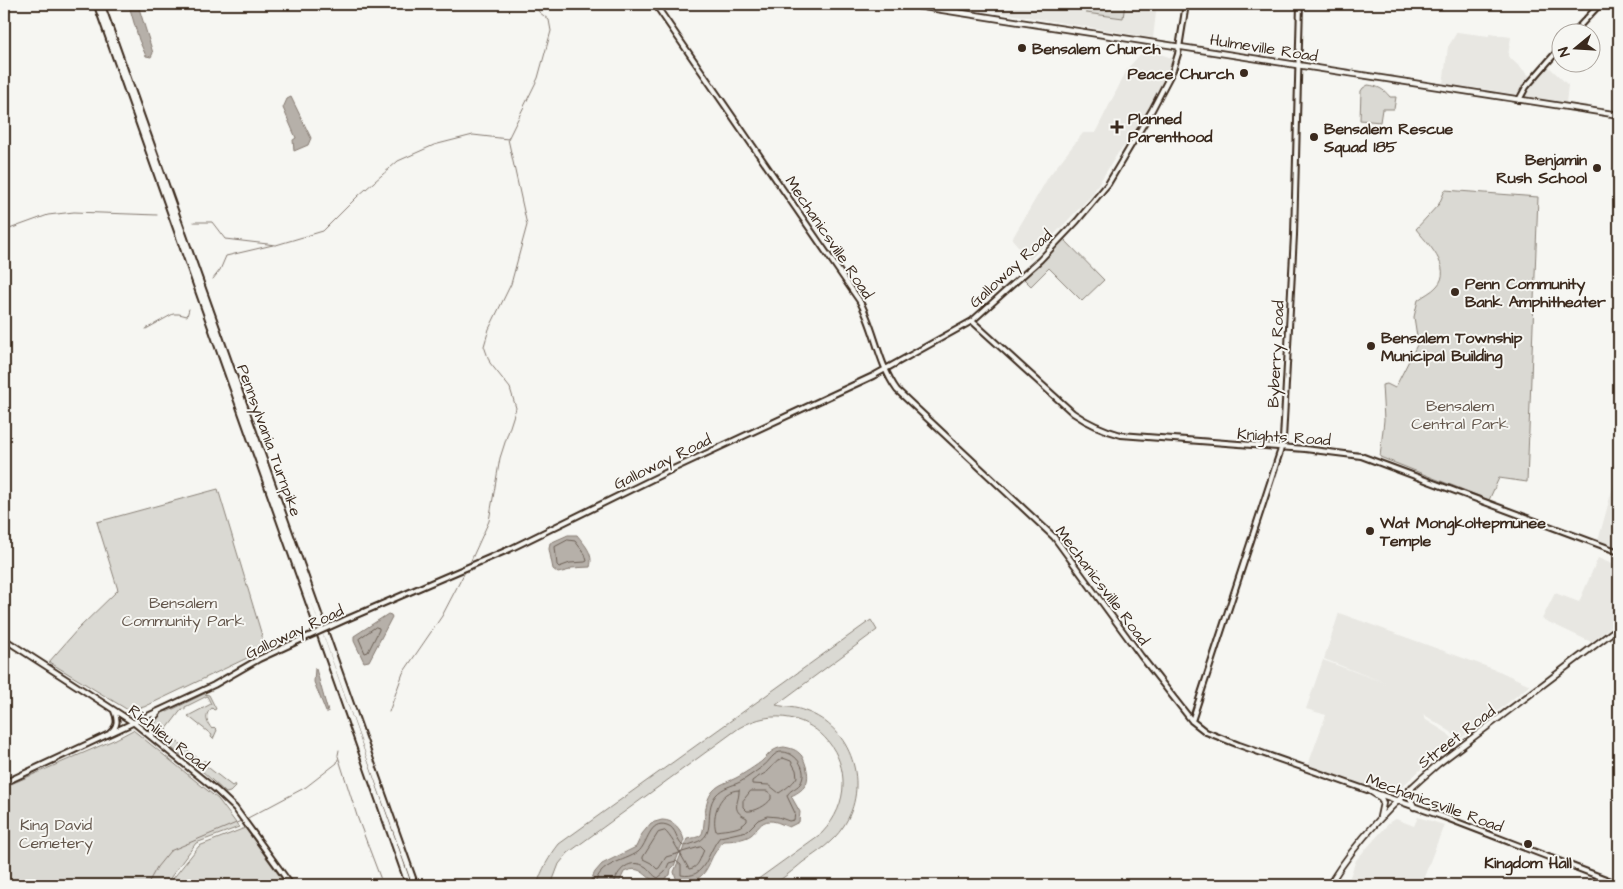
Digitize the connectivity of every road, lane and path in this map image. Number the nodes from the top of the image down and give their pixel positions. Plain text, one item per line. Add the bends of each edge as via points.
1 (97, 4) edge
2 (101, 4) edge
3 (655, 4) edge
4 (904, 4) edge
5 (1186, 4) edge
6 (1300, 4) edge
7 (1600, 4) edge
8 (1583, 22) edge
9 (1179, 48) junction
10 (1550, 59) edge
11 (1298, 66) junction
12 (1519, 100) junction
13 (1619, 115) edge
14 (972, 321) junction
15 (886, 370) junction
16 (1281, 448) junction
17 (1619, 552) edge
18 (1619, 627) edge
19 (4, 640) edge
20 (162, 710) junction
21 (114, 711) junction
22 (1192, 722) junction
23 (134, 723) junction
24 (106, 737) junction
25 (154, 740) junction
26 (4, 783) edge
27 (1412, 786) junction
28 (1370, 791) junction
29 (1397, 800) junction
30 (1414, 807) junction
31 (1378, 820) junction
32 (1619, 884) edge
33 (291, 885) edge
34 (409, 885) edge
35 (415, 885) edge
36 (1329, 885) edge

1 - 34 highway, Pennsylvania Turnpike
2 - 35 highway, Pennsylvania Turnpike
3 - 15 main road, Mechanicsville Road via 859,300
4 - 9 main road, Hulmeville Road
5 - 9 main road, Galloway Road
6 - 11 main road, Byberry Road
7 - 8 main road
9 - 11 main road, Hulmeville Road
9 - 14 main road, Galloway Road via 1168,81 1103,191 1040,260
10 - 12 main road
11 - 12 main road, Hulmeville Road
11 - 16 main road, Byberry Road via 1291,301
12 - 13 main road, Hulmeville Road
14 - 15 main road, Galloway Road
14 - 16 main road, Knights Road via 1073,413 1103,430 1121,435
15 - 20 main road, Galloway Road, bridge via 519,545 259,659
15 - 22 main road, Mechanicsville Road via 898,392 1054,537
16 - 17 main road, Knights Road via 1361,456
16 - 22 main road, Byberry Road
18 - 27 main road, Street Road
19 - 21 main road, Richlieu Road
20 - 23 main road, Galloway Road
20 - 25 main road via 151,722
21 - 23 main road, Richlieu Road
21 - 24 main road via 117,724
22 - 28 main road, Mechanicsville Road via 1215,736
23 - 24 main road, Galloway Road
23 - 25 main road, Richlieu Road
24 - 26 main road, Galloway Road
25 - 33 main road, Richlieu Road via 227,799
27 - 29 main road, Street Road
27 - 30 main road via 1410,798
28 - 29 main road, Mechanicsville Road
28 - 31 main road via 1383,803
29 - 30 main road, Mechanicsville Road
29 - 31 main road, Street Road
30 - 32 main road, Mechanicsville Road
31 - 36 main road, Street Road

